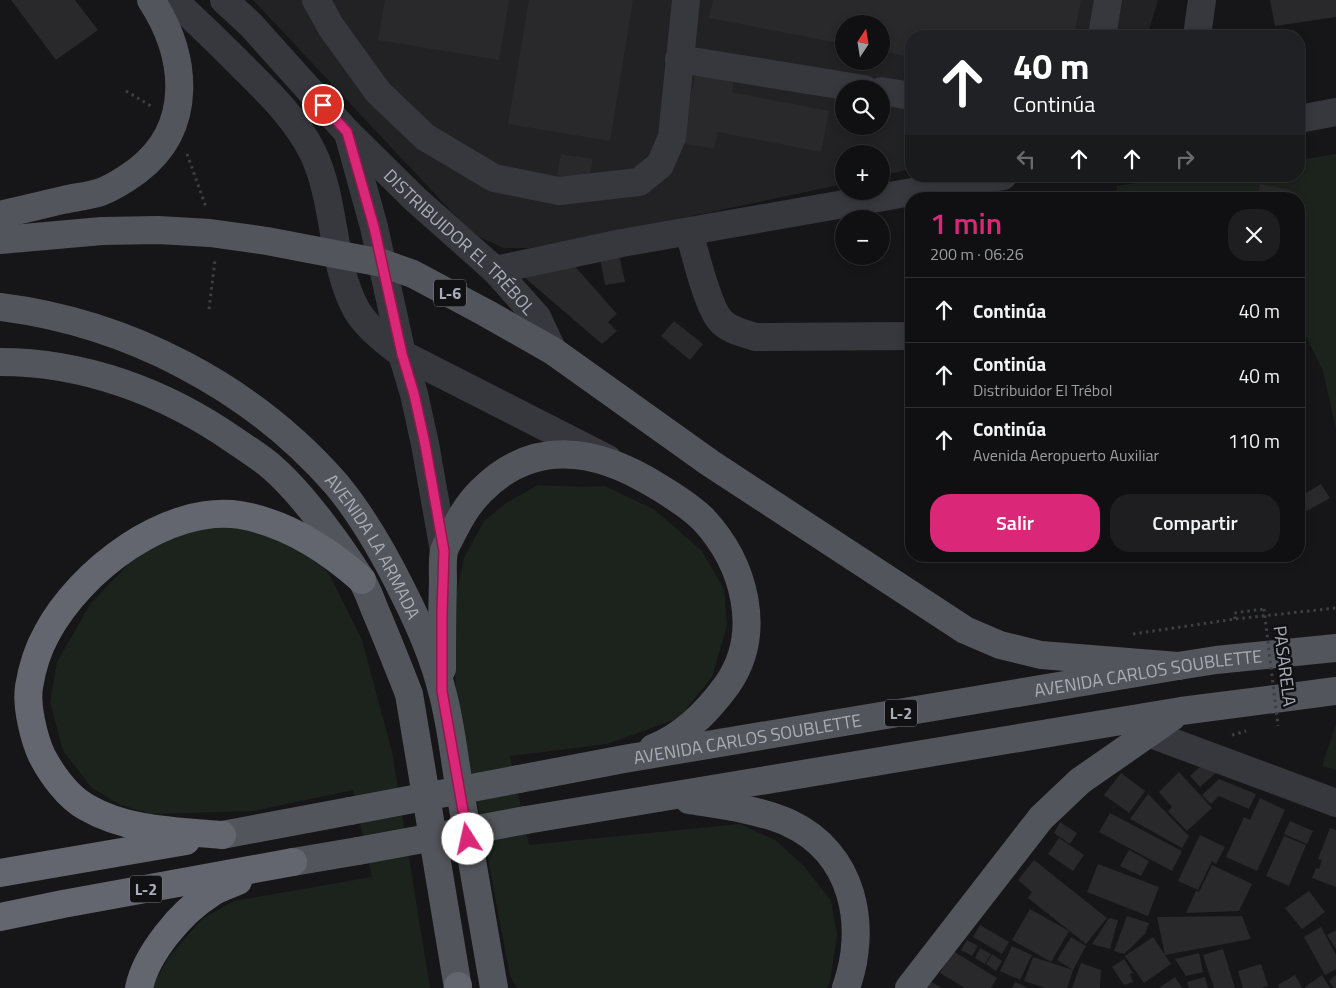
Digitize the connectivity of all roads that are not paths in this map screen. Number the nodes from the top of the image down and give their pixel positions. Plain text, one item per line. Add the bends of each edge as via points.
1 (151, 0) edge
2 (174, 0) edge
3 (224, 0) edge
4 (316, 0) edge
5 (686, 0) edge
6 (1108, 0) edge
7 (1202, 0) edge
8 (252, 13) edge
9 (1103, 30) edge
10 (1198, 30) edge
11 (679, 59) junction
12 (835, 84) edge
13 (890, 93) edge
14 (905, 95) edge
15 (1336, 112) edge
16 (1305, 118) edge
17 (347, 132) junction
18 (990, 182) edge
19 (972, 190) edge
20 (959, 192) edge
21 (905, 200) edge
22 (0, 215) edge
23 (689, 232) junction
24 (0, 240) edge
25 (339, 255) junction
26 (382, 263) junction
27 (495, 270) junction
28 (0, 307) edge
29 (905, 336) edge
30 (553, 351) junction
31 (402, 354) junction
32 (0, 362) edge
33 (618, 464) junction
34 (444, 551) junction
35 (362, 580) junction
36 (1336, 648) edge
37 (1178, 666) junction
38 (442, 691) junction
39 (1336, 691) edge
40 (1181, 711) junction
41 (1148, 732) junction
42 (624, 760) junction
43 (665, 796) junction
44 (1336, 803) edge
45 (222, 835) junction
46 (293, 862) junction
47 (0, 873) edge
48 (0, 917) edge
49 (495, 981) edge
50 (458, 987) edge
51 (139, 988) edge
52 (846, 988) edge
53 (909, 988) edge

1 - 22 main road via 172,41 178,62 180,102 164,143 154,156 120,183 101,192
2 - 25 street via 203,25 298,127 313,154 324,185
3 - 8 street
4 - 11 street via 331,27 378,92 425,137 494,178 559,191 639,182 660,165 672,137
5 - 11 street
6 - 9 street
7 - 10 street
8 - 17 street
11 - 12 street
13 - 14 street
15 - 16 street
17 - 26 street, DISTRIBUIDOR EL TRÉBOL
17 - 27 street, DISTRIBUIDOR EL TRÉBOL via 415,199
18 - 19 street
19 - 20 street
21 - 23 street
23 - 27 street
23 - 29 street via 712,305 720,321 734,330 755,337
24 - 25 main road, L-6 via 102,231 158,230 210,233
25 - 26 main road, L-6
25 - 31 street via 357,311 387,344
26 - 30 main road, L-6 via 413,274
26 - 31 street, DISTRIBUIDOR EL TRÉBOL
27 - 30 street, DISTRIBUIDOR EL TRÉBOL via 537,316
28 - 38 main road, AVENIDA LA ARMADA via 65,318 130,339 184,364 236,395 276,426 336,485 360,515 392,569 425,638
30 - 37 main road via 710,463 965,630 1000,645 1041,655
31 - 33 street
31 - 34 street, DISTRIBUIDOR EL TRÉBOL via 425,444
32 - 35 main road, AVENIDA LA ARMADA via 48,365 108,378 165,399 207,422 274,469 317,517
33 - 34 main road via 585,455 561,454 520,463 497,477 473,498
33 - 42 main road via 675,497 702,518 733,562 747,611 741,659 718,697 684,731 659,746
34 - 38 main road
35 - 45 highway via 305,538 273,524 239,515 208,515 154,531 110,560 65,607 47,633 29,689 31,717 35,742 48,768 64,788 84,806 130,825
35 - 50 main road, AVENIDA LA ARMADA via 409,694
36 - 37 main road, AVENIDA CARLOS SOUBLETTE / L-2
37 - 42 main road, AVENIDA CARLOS SOUBLETTE / L-2
38 - 49 main road, AVENIDA LA ARMADA
39 - 40 main road, L-2
40 - 41 main road
40 - 43 main road, L-2
41 - 44 street
41 - 53 main road via 1080,781 1041,818
42 - 45 main road, AVENIDA CARLOS SOUBLETTE / L-2, bridge
43 - 46 main road, L-2, bridge
43 - 52 main road via 773,817 809,835 824,849 849,886 854,904 857,945
45 - 47 highway, L-2
46 - 48 highway, L-2
46 - 51 highway via 244,878 205,897 179,921 154,953

